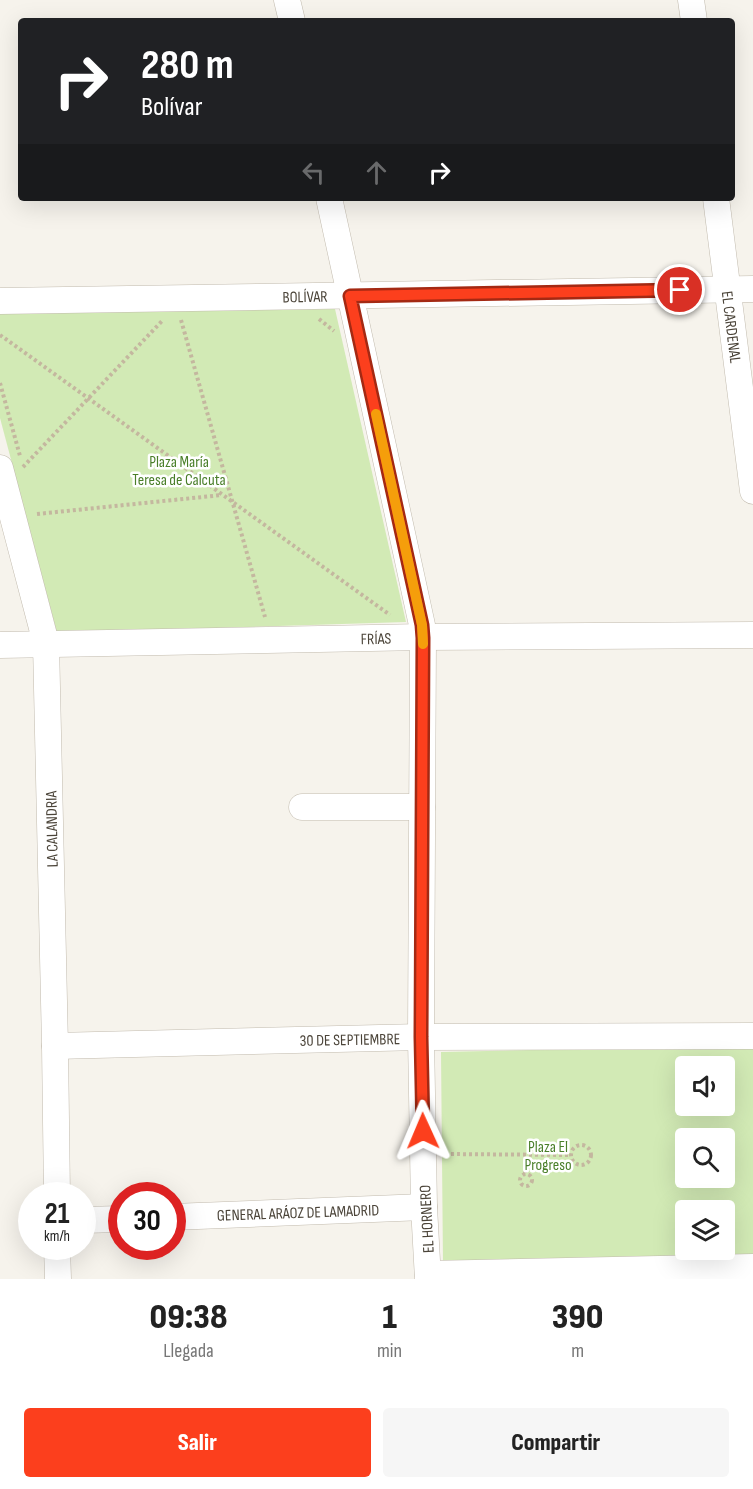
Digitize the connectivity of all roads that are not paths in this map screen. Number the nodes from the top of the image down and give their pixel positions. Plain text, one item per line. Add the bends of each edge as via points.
1 (287, 0) edge
2 (691, 0) edge
3 (291, 18) edge
4 (694, 18) edge
5 (330, 201) edge
6 (716, 201) edge
7 (728, 289) junction
8 (753, 289) edge
9 (350, 296) junction
10 (0, 301) edge
11 (12, 468) edge
12 (753, 491) edge
13 (753, 635) edge
14 (423, 638) junction
15 (46, 643) junction
16 (0, 645) edge
17 (302, 807) dead end
18 (422, 807) junction
19 (753, 1036) edge
20 (421, 1037) junction
21 (55, 1046) junction
22 (57, 1182) edge
23 (424, 1207) junction
24 (186, 1216) edge
25 (57, 1260) edge
26 (746, 1271) edge
27 (644, 1274) edge
28 (428, 1277) edge
29 (58, 1279) edge

1 - 3 street
2 - 4 street
5 - 9 street, EL HORNERO
6 - 7 street, EL CARDENAL
7 - 8 street, BOLÍVAR
7 - 9 street, BOLÍVAR
7 - 12 street, EL CARDENAL
9 - 10 street, BOLÍVAR
9 - 14 street, EL HORNERO
11 - 15 street, LA CALANDRIA
13 - 14 street, FRÍAS
14 - 15 street, FRÍAS
14 - 18 street, EL HORNERO
15 - 16 street, FRÍAS
15 - 21 street, LA CALANDRIA
17 - 18 street
18 - 20 street, EL HORNERO
19 - 20 street, 30 DE SEPTIEMBRE
20 - 21 street, 30 DE SEPTIEMBRE
20 - 23 street, EL HORNERO
21 - 22 street, LA CALANDRIA
23 - 24 street, GENERAL ARÁOZ DE LAMADRID
23 - 28 street, EL HORNERO
25 - 29 street
26 - 27 street
27 - 28 street

